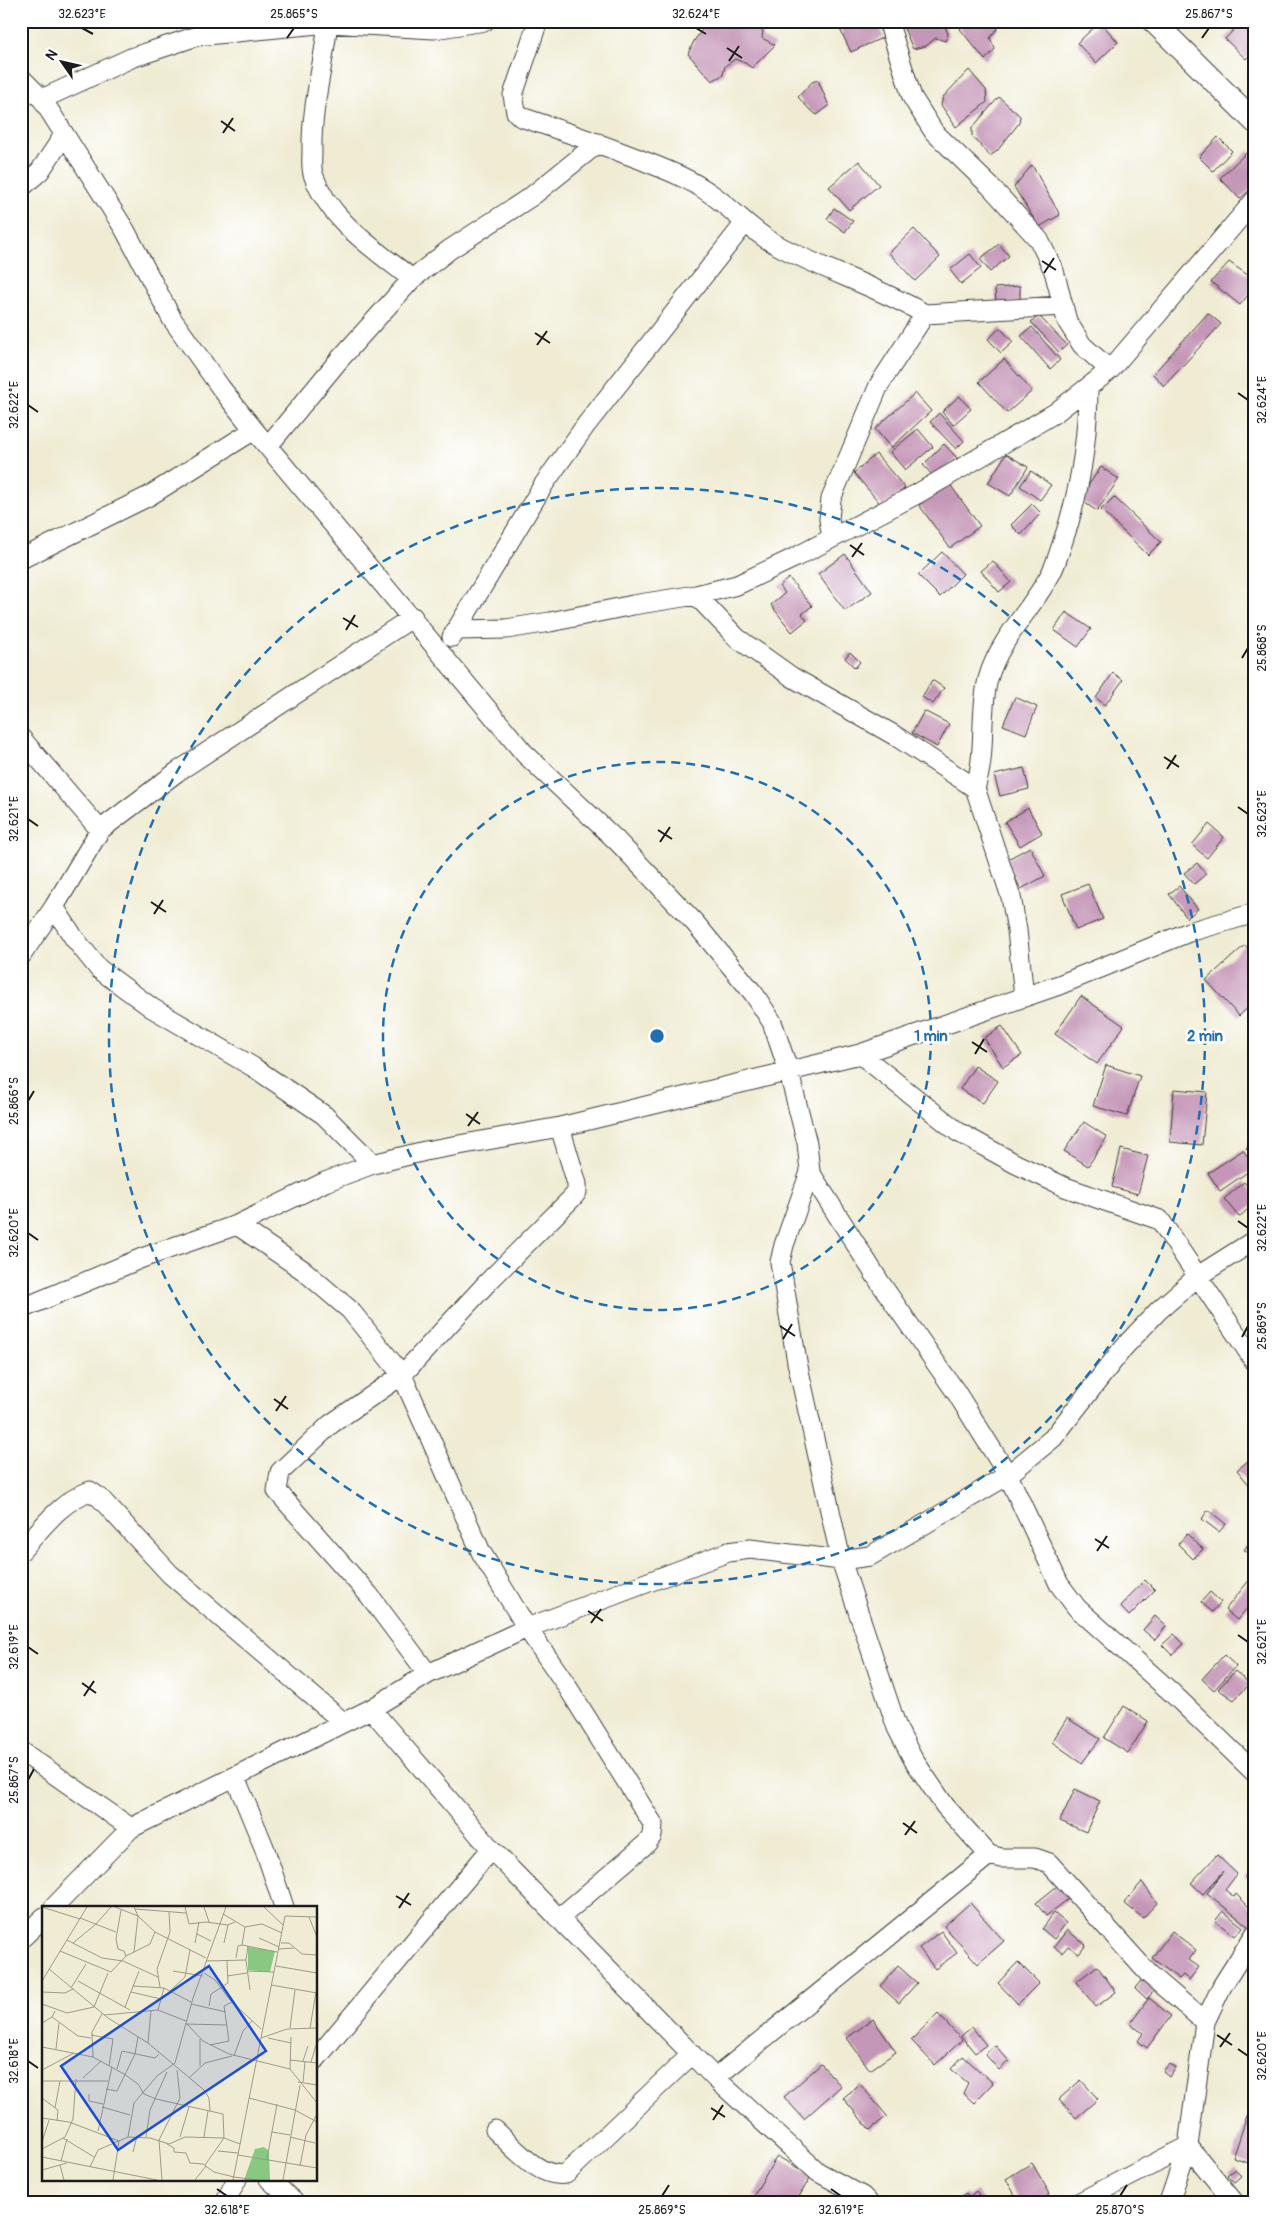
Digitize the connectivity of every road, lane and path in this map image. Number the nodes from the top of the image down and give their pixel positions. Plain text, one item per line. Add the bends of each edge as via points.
1 (485, 21) edge
2 (538, 21) edge
3 (888, 21) edge
4 (1153, 21) edge
5 (328, 22) edge
6 (21, 78) edge
7 (42, 99) junction
8 (1255, 122) edge
9 (64, 135) junction
10 (598, 143) junction
11 (21, 188) edge
12 (1255, 200) edge
13 (745, 223) junction
14 (412, 280) junction
15 (1063, 306) junction
16 (925, 314) junction
17 (1110, 370) junction
18 (1088, 387) junction
19 (254, 430) junction
20 (268, 446) junction
21 (832, 538) junction
22 (21, 559) edge
23 (696, 595) junction
24 (413, 617) junction
25 (457, 630) junction
26 (441, 652) junction
27 (21, 738) edge
28 (976, 788) junction
29 (100, 830) junction
30 (54, 907) junction
31 (1255, 913) edge
32 (21, 956) edge
33 (1024, 997) junction
34 (860, 1054) junction
35 (788, 1069) junction
36 (560, 1127) junction
37 (373, 1164) junction
38 (810, 1172) junction
39 (237, 1225) junction
40 (1255, 1240) edge
41 (1198, 1276) junction
42 (21, 1309) edge
43 (1255, 1362) edge
44 (402, 1375) junction
45 (1008, 1475) junction
46 (21, 1551) edge
47 (841, 1560) junction
48 (527, 1628) junction
49 (428, 1674) junction
50 (371, 1709) junction
51 (344, 1722) junction
52 (21, 1751) edge
53 (1255, 1773) edge
54 (235, 1777) junction
55 (131, 1828) junction
56 (491, 1849) junction
57 (989, 1855) junction
58 (55, 1906) edge
59 (284, 1906) edge
60 (42, 1919) edge
61 (558, 1919) junction
62 (1255, 1934) edge
63 (21, 1939) edge
64 (1205, 2022) junction
65 (692, 2054) junction
66 (318, 2057) edge
67 (715, 2078) junction
68 (495, 2130) dead end
69 (1188, 2146) junction
70 (236, 2180) edge
71 (270, 2180) edge
72 (225, 2202) edge
73 (294, 2202) edge
74 (868, 2202) edge
75 (1080, 2202) edge
76 (1169, 2202) edge
77 (1234, 2202) edge

1 - 5 street via 434,29
2 - 10 street via 513,95 516,112 521,117
3 - 15 street via 912,97 934,132 991,187 1039,240 1054,271
4 - 8 street
5 - 7 street via 197,36 131,58
5 - 14 street via 312,142 313,173 327,202 352,230
6 - 7 street
7 - 9 street
9 - 11 street via 40,170
9 - 19 street via 125,230 172,318
10 - 13 street via 679,175 712,194
10 - 14 street via 532,196 449,250
12 - 17 street
13 - 16 street via 774,244 817,266 899,299
13 - 25 street via 586,425 544,484
14 - 20 street via 339,360
15 - 16 street
15 - 17 street via 1067,322 1082,345
16 - 21 street via 879,385 831,499
17 - 18 street
18 - 21 street via 1055,413 917,494
18 - 28 street via 1088,428 1070,521 1051,574 1003,645 988,678 982,714 980,776
19 - 20 street
19 - 22 street via 149,496
20 - 24 street
21 - 23 street via 737,585
23 - 25 street via 506,629
23 - 28 street via 737,638 792,677 894,735
24 - 26 street
24 - 29 street via 178,772
25 - 26 street
26 - 35 street via 524,753 695,923 754,994 772,1022
27 - 29 street
28 - 33 street via 1011,897
29 - 30 street
30 - 32 street
30 - 37 street via 99,968 152,1008 253,1067 324,1114
31 - 33 street via 1189,932
33 - 34 street
34 - 35 street
34 - 41 street via 958,1132 1008,1160 1065,1188 1160,1220
35 - 36 street
35 - 38 street via 807,1143
36 - 37 street via 425,1151
36 - 44 street via 577,1192
37 - 39 street via 325,1182
38 - 45 street
38 - 47 street via 780,1262 797,1362
39 - 42 street via 142,1258
39 - 44 street via 303,1270 350,1310
40 - 41 street
41 - 43 street
41 - 45 street via 1124,1347 1054,1438
44 - 48 street via 481,1552
44 - 49 street via 331,1424 303,1448 280,1472 277,1491 369,1595
45 - 47 street via 870,1556
45 - 53 street via 1059,1584 1076,1608 1172,1692
46 - 51 street via 63,1505 90,1491 170,1574
47 - 48 street via 750,1549 728,1552
47 - 57 street via 897,1728 913,1759 945,1806
48 - 49 street
48 - 61 street via 653,1824 652,1836 647,1842
49 - 50 street
50 - 51 street
50 - 56 street
51 - 54 street
52 - 55 street
54 - 55 street
54 - 59 street
55 - 58 street
56 - 61 street
56 - 66 street
57 - 64 street via 1035,1858 1048,1863 1149,1974
57 - 67 street
60 - 63 street
61 - 65 street
62 - 64 street via 1222,1986
64 - 69 street
65 - 67 street
65 - 68 street via 566,2174 556,2176 541,2170
67 - 74 street via 818,2172
69 - 75 street
69 - 76 street
69 - 77 street
70 - 72 street
71 - 73 street

